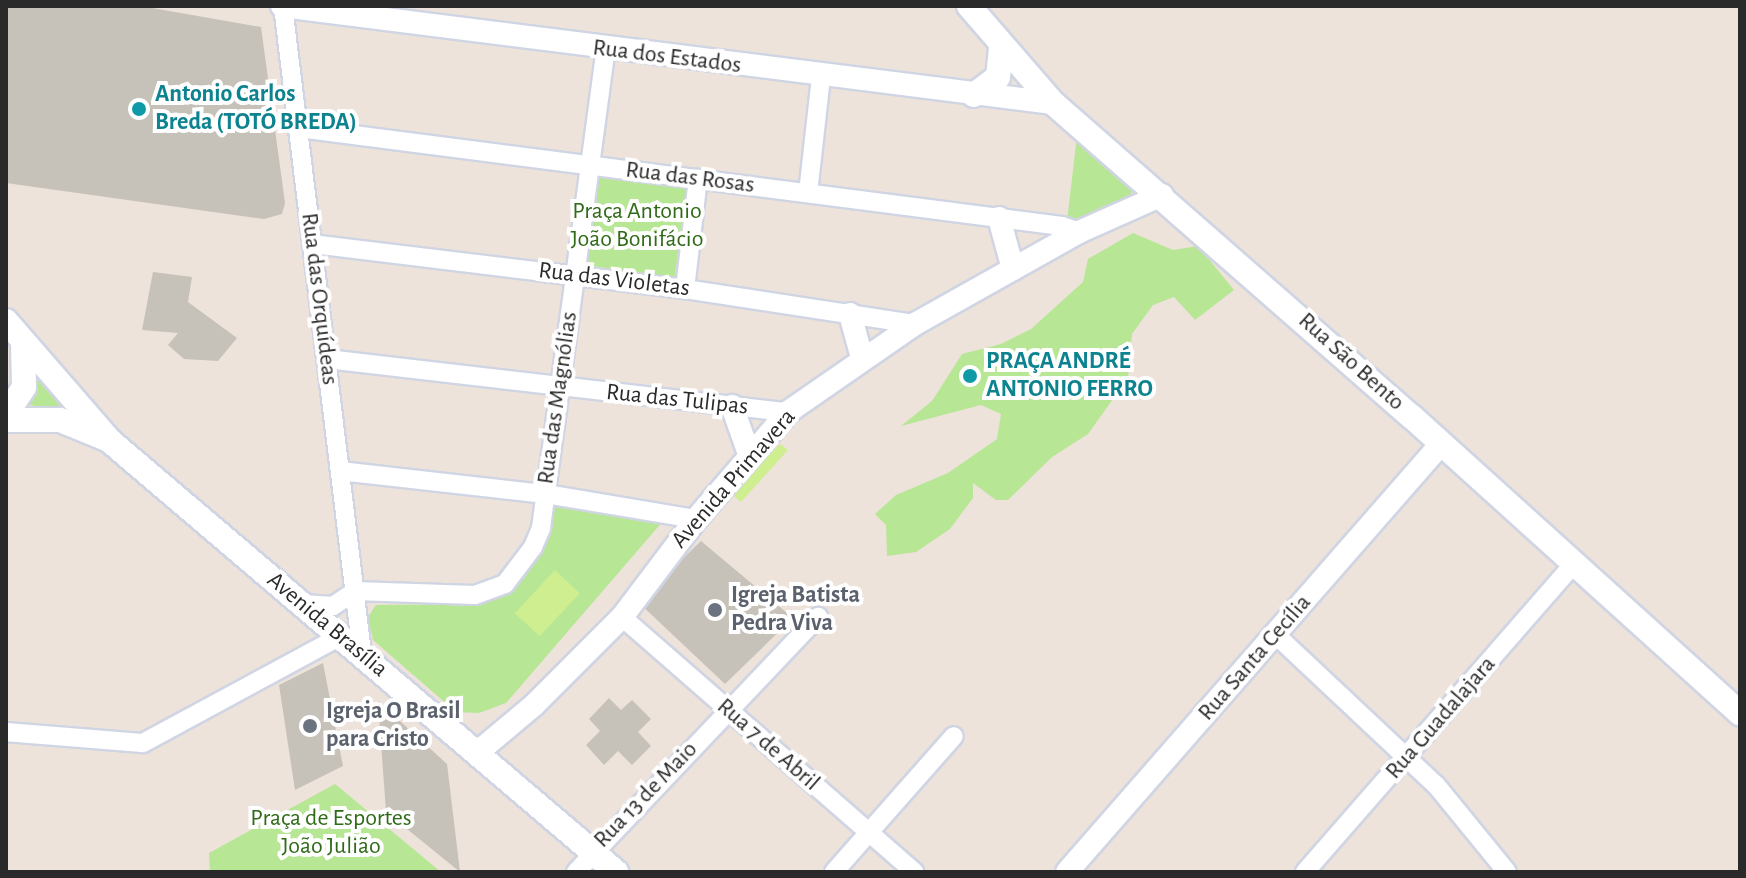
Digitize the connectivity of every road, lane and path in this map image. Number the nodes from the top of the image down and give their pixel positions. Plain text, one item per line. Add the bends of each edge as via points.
1 (282, 6) edge
2 (969, 6) edge
3 (1001, 47) junction
4 (606, 50) junction
5 (821, 77) junction
6 (974, 95) junction
7 (1053, 103) junction
8 (299, 128) junction
9 (590, 165) junction
10 (698, 179) junction
11 (808, 193) junction
12 (1162, 195) junction
13 (999, 218) junction
14 (1079, 232) junction
15 (312, 244) junction
16 (1013, 269) junction
17 (575, 275) junction
18 (685, 289) junction
19 (850, 314) junction
20 (6, 321) edge
21 (915, 324) junction
22 (22, 340) junction
23 (862, 358) junction
24 (327, 359) junction
25 (560, 389) junction
26 (732, 406) junction
27 (788, 412) junction
28 (6, 417) edge
29 (110, 441) junction
30 (1441, 444) junction
31 (749, 454) junction
32 (340, 471) junction
33 (546, 494) junction
34 (696, 519) junction
35 (1575, 562) junction
36 (355, 591) junction
37 (303, 604) junction
38 (622, 617) junction
39 (818, 617) dead end
40 (1276, 635) junction
41 (341, 636) junction
42 (362, 653) junction
43 (729, 711) junction
44 (1740, 713) edge
45 (6, 732) edge
46 (954, 736) dead end
47 (478, 752) junction
48 (1408, 757) junction
49 (870, 833) junction
50 (593, 850) junction
51 (576, 872) edge
52 (616, 872) edge
53 (834, 872) edge
54 (914, 872) edge
55 (1067, 872) edge
56 (1305, 872) edge
57 (1507, 872) edge

1 - 4 street, Rua dos Estados
1 - 8 street, Rua das Orquídeas
2 - 3 main road, Rua São Bento
3 - 6 main road via 998,77
3 - 7 main road, Rua São Bento
4 - 5 street, Rua dos Estados
4 - 9 street, Rua das Magnólias
5 - 6 street, Rua dos Estados
5 - 11 street
6 - 7 street, Rua dos Estados
7 - 12 main road, Rua São Bento
8 - 9 street, Rua das Rosas
8 - 15 street, Rua das Orquídeas
9 - 10 street, Rua das Rosas
9 - 17 street, Rua das Magnólias
10 - 11 street, Rua das Rosas
10 - 18 street
11 - 13 street, Rua das Rosas
12 - 14 street, Avenida Primavera
12 - 30 main road, Rua São Bento
13 - 14 street, Rua das Rosas
13 - 16 street
14 - 16 street, Avenida Primavera
15 - 17 street, Rua das Violetas
15 - 24 street, Rua das Orquídeas
16 - 21 street, Avenida Primavera
17 - 18 street, Rua das Violetas
17 - 25 street, Rua das Magnólias
18 - 19 street, Rua das Violetas
19 - 21 street, Rua das Violetas
19 - 23 street
20 - 22 main road, Avenida Brasília
21 - 23 street, Avenida Primavera
22 - 28 main road via 24,387
22 - 29 main road, Avenida Brasília
23 - 27 street, Avenida Primavera
24 - 25 street, Rua das Tulipas
24 - 32 street, Rua das Orquídeas
25 - 26 street, Rua das Tulipas
25 - 33 street, Rua das Magnólias
26 - 27 street, Rua das Tulipas
26 - 31 street
27 - 31 street, Avenida Primavera
28 - 29 main road, Avenida Brasília via 60,420
29 - 37 main road, Avenida Brasília
30 - 35 main road, Rua São Bento
30 - 40 street, Rua Santa Cecília
31 - 34 street, Avenida Primavera
32 - 33 street
32 - 36 street, Rua das Orquídeas
33 - 34 street
33 - 36 street, Rua das Magnólias via 541,528 519,571 505,584 459,597
34 - 38 street, Avenida Primavera
35 - 44 main road, Rua São Bento
35 - 48 street, Rua Guadalajara
36 - 37 street via 333,606
36 - 42 street, Rua das Orquídeas
37 - 41 main road, Avenida Brasília
38 - 43 street, Rua 7 de Abril
38 - 47 street, Avenida Primavera via 534,705
39 - 43 street, Rua 13 de Maio
40 - 48 street
40 - 55 street, Rua Santa Cecília
41 - 42 main road, Avenida Brasília
41 - 45 street via 143,743
42 - 47 main road, Avenida Brasília
43 - 49 street, Rua 7 de Abril
43 - 50 street, Rua 13 de Maio
46 - 49 street
47 - 50 main road, Avenida Brasília
48 - 56 street, Rua Guadalajara
48 - 57 street
49 - 53 street
49 - 54 street, Rua 7 de Abril
50 - 51 street, Rua 13 de Maio
50 - 52 main road, Avenida Brasília

